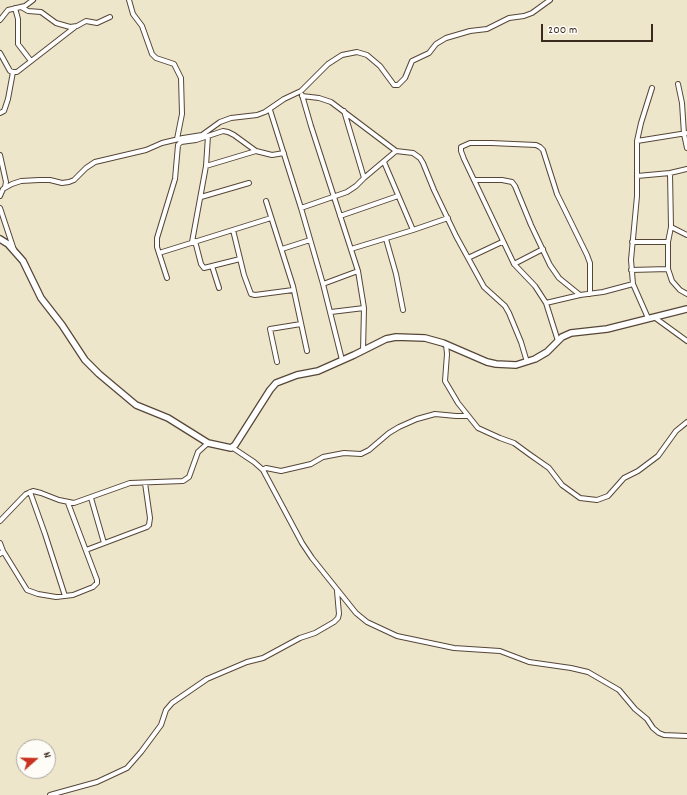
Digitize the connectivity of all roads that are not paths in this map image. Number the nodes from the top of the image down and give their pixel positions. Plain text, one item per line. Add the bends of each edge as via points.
1 (33, 0) edge
2 (129, 0) edge
3 (550, 0) edge
4 (21, 7) junction
5 (15, 8) junction
6 (110, 17) dead end
7 (0, 20) edge
8 (75, 27) junction
9 (0, 53) edge
10 (31, 61) junction
11 (12, 72) junction
12 (678, 84) dead end
13 (652, 88) dead end
14 (301, 91) junction
15 (302, 96) junction
16 (270, 110) junction
17 (344, 110) junction
18 (0, 113) edge
19 (685, 134) edge
20 (208, 136) junction
21 (177, 139) junction
22 (637, 141) junction
23 (687, 148) edge
24 (256, 151) junction
25 (396, 151) junction
26 (284, 153) junction
27 (0, 155) edge
28 (384, 162) junction
29 (206, 166) junction
30 (2, 169) edge
31 (687, 169) edge
32 (670, 172) junction
33 (637, 176) junction
34 (364, 178) junction
35 (474, 180) junction
36 (249, 183) dead end
37 (5, 187) junction
38 (0, 196) edge
39 (398, 196) junction
40 (201, 197) junction
41 (334, 197) junction
42 (266, 200) dead end
43 (0, 208) edge
44 (301, 208) junction
45 (340, 216) junction
46 (271, 218) junction
47 (448, 218) junction
48 (671, 227) junction
49 (233, 230) junction
50 (413, 230) junction
51 (687, 235) edge
52 (0, 239) edge
53 (386, 239) junction
54 (310, 240) junction
55 (193, 242) junction
56 (502, 242) junction
57 (632, 242) junction
58 (668, 242) junction
59 (282, 249) junction
60 (351, 249) junction
61 (543, 249) junction
62 (15, 251) junction
63 (159, 253) junction
64 (468, 258) junction
65 (240, 259) junction
66 (514, 264) junction
67 (212, 266) junction
68 (668, 269) junction
69 (631, 270) junction
70 (358, 271) junction
71 (167, 278) dead end
72 (323, 284) junction
73 (633, 284) junction
74 (219, 288) dead end
75 (293, 290) junction
76 (590, 294) junction
77 (687, 294) edge
78 (580, 295) junction
79 (546, 303) junction
80 (364, 308) junction
81 (687, 309) edge
82 (403, 310) dead end
83 (331, 312) junction
84 (651, 318) junction
85 (301, 324) junction
86 (558, 341) junction
87 (687, 341) edge
88 (446, 344) junction
89 (363, 350) junction
90 (307, 352) dead end
91 (342, 360) junction
92 (277, 362) dead end
93 (527, 362) junction
94 (468, 416) junction
95 (687, 422) edge
96 (208, 443) junction
97 (233, 448) junction
98 (263, 470) junction
99 (145, 483) junction
100 (30, 492) junction
101 (91, 498) junction
102 (68, 503) junction
103 (0, 522) edge
104 (0, 543) edge
105 (104, 543) junction
106 (86, 550) junction
107 (1, 552) edge
108 (337, 591) junction
109 (65, 596) junction
110 (687, 736) edge
111 (50, 795) edge

1 - 4 street
2 - 21 street via 152,54 174,64 181,78 182,114
3 - 14 street via 524,16 509,18 487,29 446,38 436,44 429,53 413,60 405,78 398,85 393,84 374,60 357,52 333,60
4 - 5 street
4 - 8 street via 28,11 41,12 56,23
5 - 7 street via 5,12
5 - 10 street via 18,19 18,44
6 - 8 street via 97,23 86,21
8 - 10 street
9 - 11 street
10 - 11 street via 20,70
11 - 18 street via 8,99 4,111
12 - 19 street
13 - 22 street
14 - 15 street
14 - 16 street via 284,99
15 - 17 street via 319,98
15 - 41 street
16 - 21 street via 257,115 231,118 220,122 202,135
16 - 26 street
17 - 25 street
17 - 34 street
19 - 22 street
19 - 23 street
20 - 24 street via 228,132
20 - 29 street
20 - 63 street via 184,141 178,145 175,179 157,238
21 - 37 street via 146,150 95,162 70,182 31,180
22 - 33 street
24 - 26 street via 272,155
24 - 29 street
25 - 28 street
25 - 47 street via 413,153 424,163
26 - 44 street
27 - 30 street
28 - 34 street
28 - 39 street
29 - 40 street
30 - 37 street
31 - 32 street
32 - 33 street
32 - 48 street
33 - 57 street via 638,196
34 - 41 street via 347,192
35 - 56 street
35 - 61 street via 502,180 512,182 516,186
35 - 76 street via 461,146 481,143 540,147 558,194 590,263
36 - 40 street
37 - 38 street
39 - 45 street
39 - 50 street
40 - 55 street
41 - 44 street
41 - 45 street
42 - 46 street
43 - 62 street
44 - 54 street
45 - 60 street
46 - 49 street
46 - 59 street
47 - 50 street
47 - 64 street
48 - 51 street
48 - 58 street
49 - 55 street
49 - 65 street
50 - 53 street
52 - 62 street
53 - 60 street
53 - 82 street
54 - 59 street
54 - 72 street
55 - 63 street
55 - 67 street via 203,267
56 - 64 street
56 - 66 street
57 - 58 street
57 - 69 street
58 - 68 street
59 - 75 street
60 - 70 street
61 - 66 street
61 - 78 street via 558,278
62 - 96 street via 41,298 62,324 85,360 99,374 136,405 168,418
63 - 71 street
64 - 93 street via 484,287 509,313
65 - 67 street
65 - 75 street via 251,294
66 - 79 street via 535,286
67 - 74 street
68 - 69 street
68 - 77 street via 672,282
69 - 73 street
70 - 72 street
70 - 80 street
72 - 83 street
73 - 76 street
73 - 84 street
75 - 85 street
76 - 78 street
78 - 79 street
79 - 86 street
80 - 83 street
80 - 89 street
81 - 84 street
83 - 91 street
84 - 86 street via 606,329 571,333
84 - 87 street
85 - 90 street
85 - 92 street via 270,329
86 - 93 street via 547,352
88 - 89 street via 425,338 396,337
88 - 93 street via 486,362
88 - 94 street via 445,381
89 - 91 street
91 - 97 street via 318,371 276,383
94 - 95 street via 478,428 514,443 549,468 562,485 574,495 597,500 608,496 624,478 651,462 676,431
94 - 98 street via 435,414 399,427 361,454 344,453 323,457 311,464 281,471 266,468
96 - 97 street
96 - 99 street via 198,452 188,479
97 - 98 street
98 - 108 street via 302,544
99 - 101 street via 124,485
99 - 105 street via 149,506 147,527
100 - 102 street via 41,493
100 - 103 street
100 - 109 street
101 - 102 street
101 - 105 street
102 - 106 street
104 - 107 street
105 - 106 street
106 - 109 street via 96,583 84,591
107 - 109 street via 26,590 56,597
108 - 110 street via 366,622 397,636 454,648 500,651 529,662 588,672 619,690 659,733
108 - 111 street via 337,620 263,658 207,679 172,703 160,725 127,768 97,782

